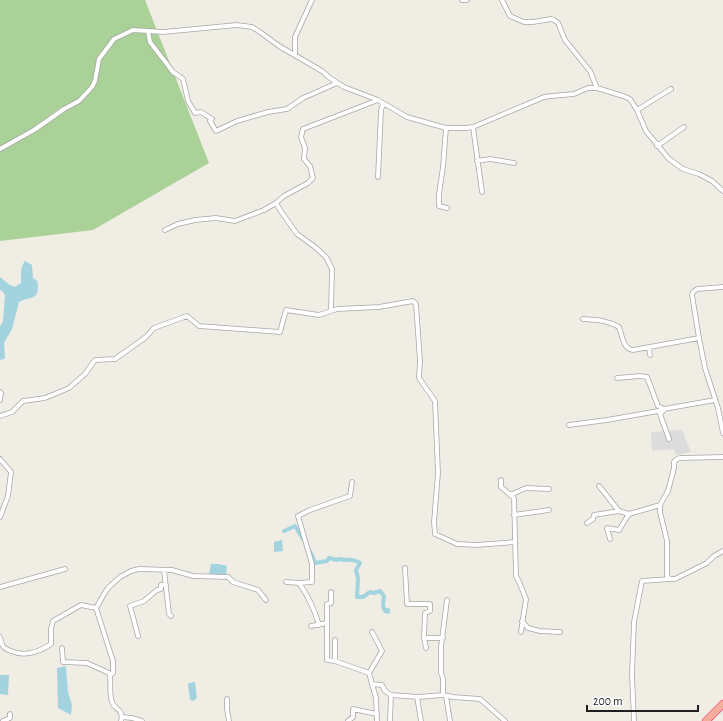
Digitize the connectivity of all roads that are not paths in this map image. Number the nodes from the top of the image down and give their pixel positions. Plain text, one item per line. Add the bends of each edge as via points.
1 (312, 0) edge
2 (462, 0) edge
3 (467, 0) edge
4 (502, 0) edge
5 (148, 31) junction
6 (295, 55) junction
7 (338, 83) junction
8 (597, 88) junction
9 (671, 89) dead end
10 (378, 100) junction
11 (383, 104) junction
12 (637, 110) junction
13 (473, 127) junction
14 (684, 127) dead end
15 (446, 128) junction
16 (657, 146) junction
17 (0, 149) edge
18 (478, 161) junction
19 (514, 163) dead end
20 (378, 177) dead end
21 (723, 190) edge
22 (482, 192) dead end
23 (276, 203) junction
24 (448, 208) dead end
25 (165, 230) dead end
26 (723, 286) edge
27 (331, 312) junction
28 (583, 319) dead end
29 (699, 338) junction
30 (650, 347) junction
31 (650, 354) dead end
32 (616, 378) dead end
33 (0, 392) edge
34 (0, 400) edge
35 (715, 400) junction
36 (718, 408) junction
37 (723, 408) edge
38 (664, 409) junction
39 (0, 416) edge
40 (569, 425) dead end
41 (723, 433) edge
42 (669, 439) dead end
43 (723, 458) edge
44 (0, 459) edge
45 (502, 480) dead end
46 (352, 482) dead end
47 (599, 486) dead end
48 (550, 489) dead end
49 (510, 495) junction
50 (660, 505) junction
51 (549, 510) dead end
52 (619, 511) junction
53 (629, 514) junction
54 (514, 515) junction
55 (0, 517) edge
56 (587, 523) dead end
57 (610, 539) dead end
58 (516, 542) junction
59 (723, 552) edge
60 (405, 568) dead end
61 (65, 570) dead end
62 (164, 570) junction
63 (670, 579) junction
64 (286, 582) dead end
65 (299, 583) junction
66 (166, 585) junction
67 (0, 587) edge
68 (331, 592) dead end
69 (266, 600) dead end
70 (447, 600) dead end
71 (96, 608) junction
72 (171, 616) dead end
73 (522, 621) junction
74 (327, 623) junction
75 (319, 625) junction
76 (311, 626) dead end
77 (372, 632) dead end
78 (520, 632) dead end
79 (560, 632) dead end
80 (138, 636) dead end
81 (0, 637) edge
82 (424, 638) junction
83 (443, 638) junction
84 (335, 640) dead end
85 (62, 648) dead end
86 (426, 648) dead end
87 (335, 661) junction
88 (369, 673) junction
89 (110, 675) junction
90 (372, 684) junction
91 (391, 695) junction
92 (444, 695) junction
93 (417, 697) junction
94 (227, 698) dead end
95 (723, 704) edge
96 (10, 714) dead end
97 (377, 714) junction
98 (122, 719) edge
99 (3, 721) edge
100 (142, 721) edge
101 (229, 721) edge
102 (348, 721) edge
103 (377, 721) edge
104 (390, 721) edge
105 (420, 721) edge
106 (450, 721) edge
107 (505, 721) edge
108 (634, 721) edge
109 (706, 721) edge

1 - 6 street via 295,36
2 - 3 street
4 - 8 street via 510,16 524,22 551,19 558,23 565,40 590,71
5 - 6 street via 163,32 237,25 252,27
5 - 7 street via 150,42 173,72 182,79 188,101 195,113 201,112 212,119 210,121 216,131 237,121 287,109 303,98
5 - 17 street via 133,30 114,39 99,59 92,87 79,101
6 - 7 street
7 - 10 street
8 - 12 street via 630,99
8 - 13 street via 588,88 574,94 544,97
9 - 12 street
10 - 11 street
10 - 23 street via 303,129 301,137 305,148 304,159 310,166 313,178
11 - 15 street via 408,117
11 - 20 street
12 - 16 street via 646,131
13 - 15 street
13 - 18 street
14 - 16 street
15 - 24 street via 439,206
16 - 21 street via 683,169 699,174
18 - 19 street via 490,159
18 - 22 street
23 - 25 street via 235,221 216,218 195,220
23 - 27 street via 297,234 326,257 332,269
26 - 29 street via 696,289 693,292
27 - 39 street via 319,315 286,310 280,332 199,326 187,316 154,328 146,337 115,359 95,360 85,374 69,388 44,398 23,401 12,412
27 - 58 street via 337,309 379,307 413,301 416,304 419,378 435,401 438,473 435,534 457,544
28 - 30 street via 603,320 619,327 628,350
29 - 30 street
29 - 35 street
30 - 31 street
32 - 38 street via 647,377 658,406
33 - 34 street
35 - 36 street
35 - 38 street
36 - 37 street
36 - 41 street
38 - 40 street
38 - 42 street via 660,414
43 - 50 street via 677,459 674,462 668,492
44 - 55 street via 11,472 8,496
45 - 49 street via 501,486
46 - 65 street via 350,496 298,516 312,564 312,582
47 - 52 street
48 - 49 street via 526,488
49 - 54 street via 514,498
50 - 53 street
50 - 63 street via 667,541 667,577
51 - 54 street
52 - 53 street
52 - 56 street via 594,515
53 - 57 street via 619,530 607,528
54 - 58 street
58 - 73 street via 516,576 526,599
59 - 63 street via 675,579
60 - 82 street via 407,604 430,604 430,611 426,613
61 - 67 street
62 - 66 street
62 - 69 street via 193,576 228,577 233,582 258,590
62 - 71 street via 139,569 120,577 106,591
63 - 108 street via 642,581 634,622
64 - 65 street
65 - 75 street via 307,593
66 - 72 street
66 - 80 street via 161,585 161,589 144,601 130,606
68 - 74 street via 331,604 327,604
70 - 83 street
71 - 81 street via 81,605 53,621 51,644 37,652 13,652 4,648
71 - 89 street via 113,661 113,674
73 - 78 street
73 - 79 street via 528,628
74 - 75 street
74 - 87 street via 327,660
75 - 76 street
77 - 88 street via 382,651
82 - 83 street
82 - 86 street
83 - 92 street via 441,673
84 - 87 street
85 - 89 street via 63,662 87,663
87 - 88 street
88 - 90 street
89 - 98 street via 113,705 121,712
90 - 91 street via 382,685
90 - 97 street
91 - 93 street
91 - 104 street
92 - 93 street
92 - 106 street
92 - 107 street via 480,699
93 - 105 street
94 - 101 street
95 - 109 highway
96 - 99 street via 10,718
97 - 102 street via 353,709 353,717
97 - 103 street
98 - 100 street

